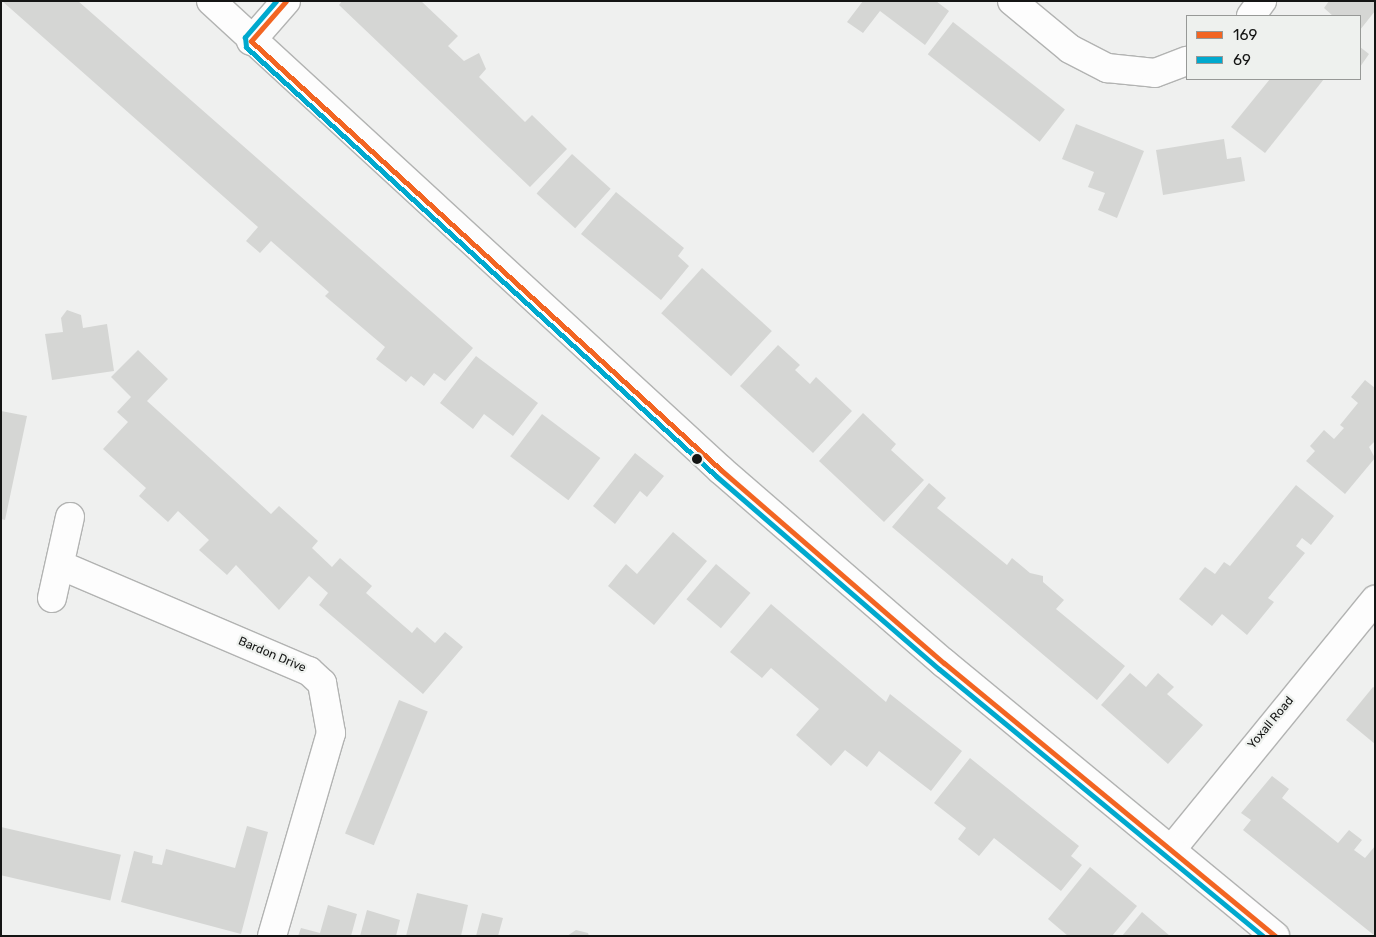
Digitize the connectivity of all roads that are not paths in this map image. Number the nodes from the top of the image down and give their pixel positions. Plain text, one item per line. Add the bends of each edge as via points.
1 (211, 1) edge
2 (286, 1) edge
3 (1012, 1) edge
4 (1262, 1) edge
5 (1252, 15) edge
6 (252, 41) junction
7 (1186, 60) edge
8 (70, 517) dead end
9 (60, 565) junction
10 (52, 598) dead end
11 (1375, 600) edge
12 (1171, 850) junction
13 (272, 936) edge
14 (1275, 936) edge

1 - 6 street
2 - 6 street
3 - 7 street via 1070,49 1107,68 1155,73
4 - 5 street
6 - 12 street via 721,470
8 - 9 street
9 - 10 street
9 - 13 street, Bardon Drive via 309,671 322,683 332,733
11 - 12 street, Yoxall Road
12 - 14 street

